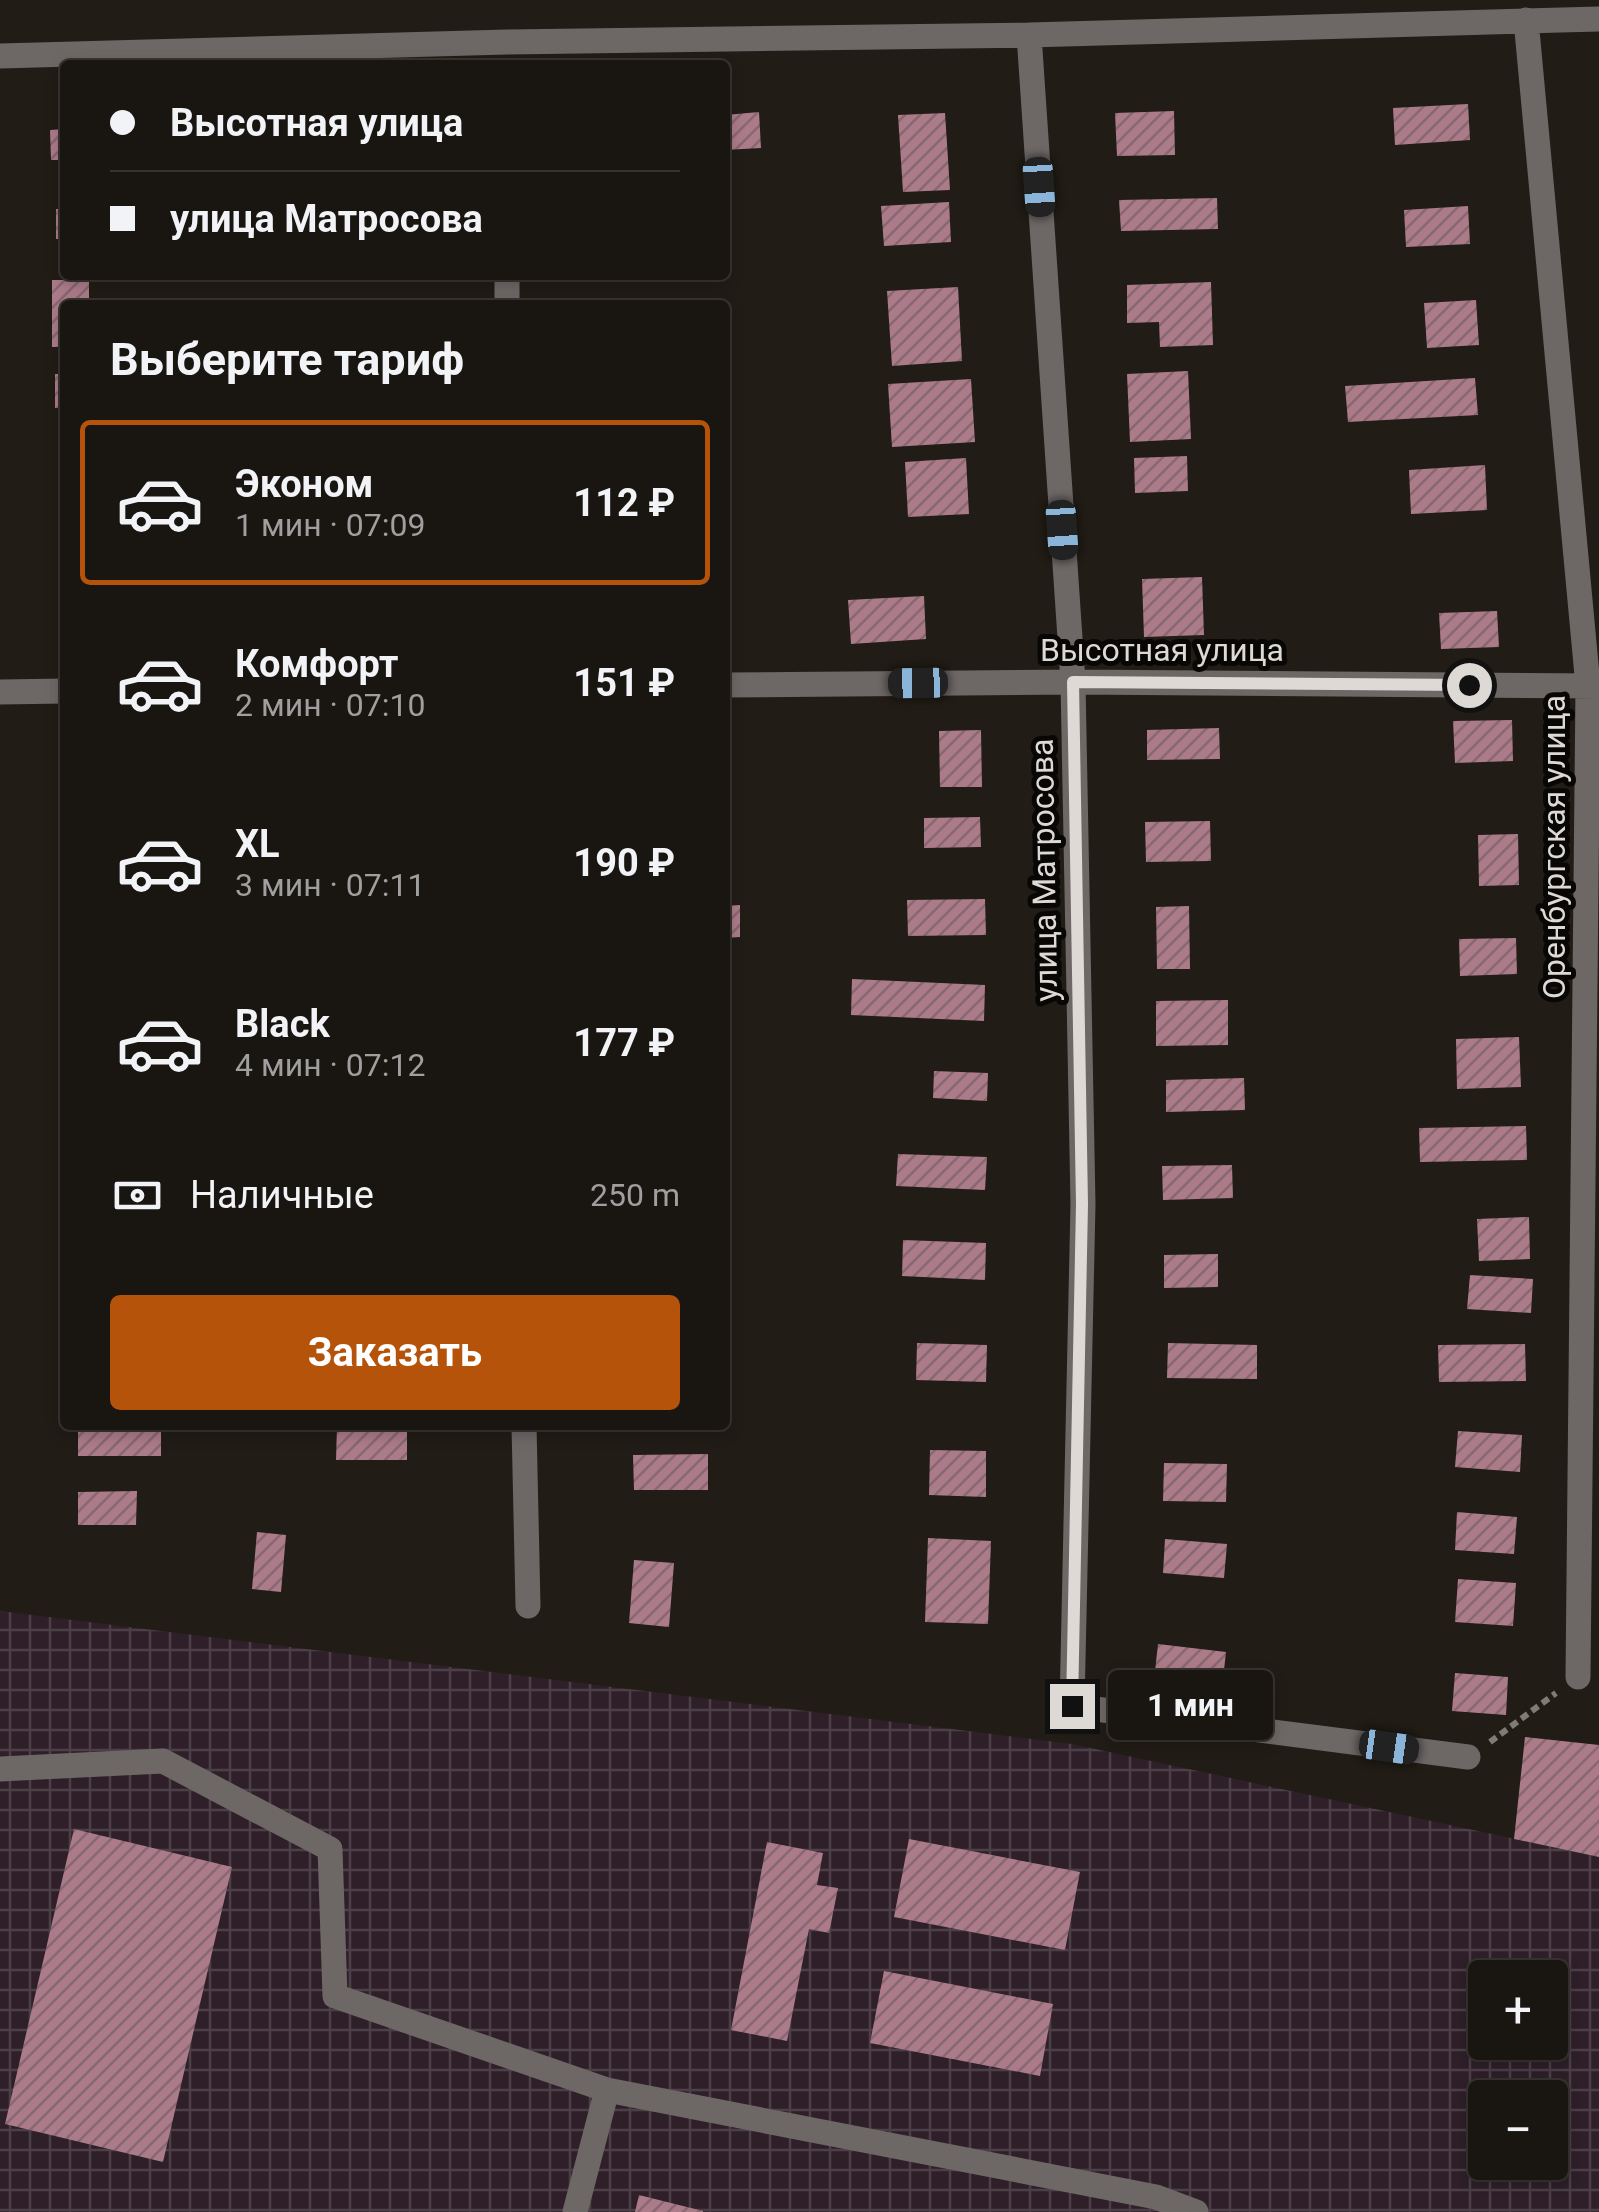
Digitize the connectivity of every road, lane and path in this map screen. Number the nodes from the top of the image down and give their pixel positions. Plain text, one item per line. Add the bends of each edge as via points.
1 (1526, 20) junction
2 (1599, 20) edge
3 (1029, 35) junction
4 (507, 53) edge
5 (0, 56) edge
6 (1073, 682) junction
7 (730, 685) edge
8 (1594, 686) edge
9 (60, 691) edge
10 (0, 692) edge
11 (524, 1430) edge
12 (528, 1606) dead end
13 (1578, 1678) joint
14 (1468, 1757) joint
15 (0, 1769) edge
16 (608, 2090) junction
17 (575, 2212) edge
18 (1196, 2212) edge

1 - 2 street
1 - 3 street
1 - 8 street, Оренбургская улица
3 - 4 street
3 - 6 street, улица Матросова
4 - 5 street
6 - 7 street, Высотная улица
6 - 8 street, Высотная улица
6 - 14 street, улица Матросова via 1082,1204 1072,1706
8 - 13 street, Оренбургская улица
9 - 10 street
11 - 12 street
13 - 14 path
15 - 16 street via 163,1761 330,1850 335,1996
16 - 17 street
16 - 18 street via 1156,2197

